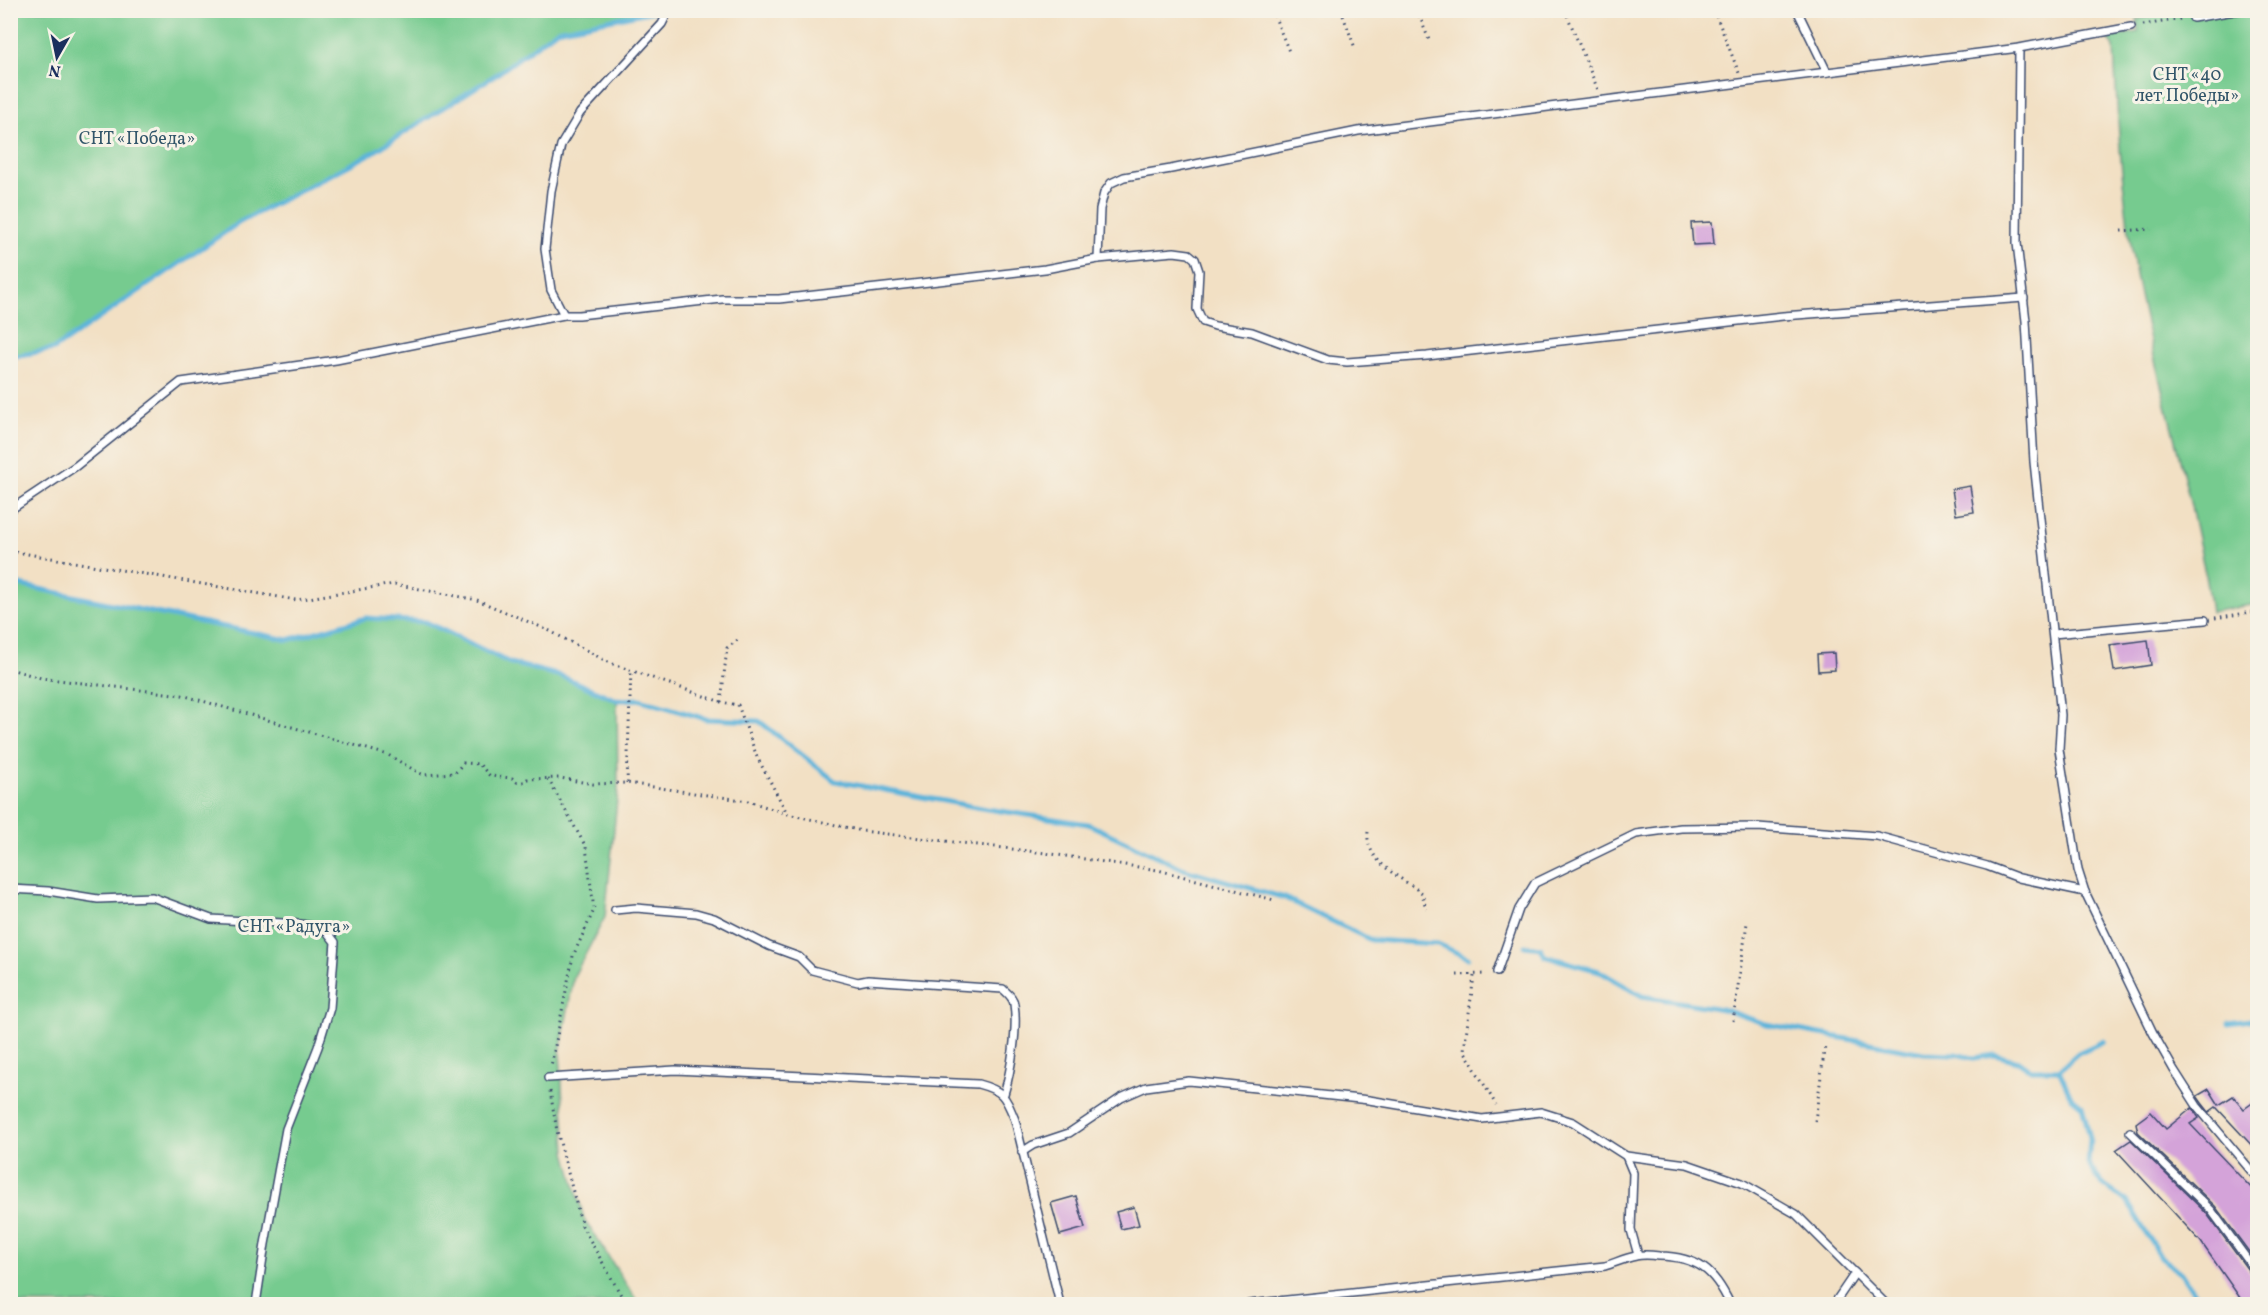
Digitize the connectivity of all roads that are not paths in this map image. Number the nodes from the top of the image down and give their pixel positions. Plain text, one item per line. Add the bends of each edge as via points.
1 (669, 10) edge
2 (1797, 10) edge
3 (2240, 10) edge
4 (2193, 18) road end
5 (2132, 27) road end
6 (2019, 48) junction
7 (1827, 72) junction
8 (1098, 259) junction
9 (2024, 298) junction
10 (564, 315) junction
11 (10, 510) edge
12 (2205, 620) road end
13 (2053, 634) junction
14 (10, 889) edge
15 (2085, 892) junction
16 (615, 910) dead end
17 (1497, 972) dead end
18 (548, 1078) road end
19 (1004, 1094) junction
20 (2130, 1132) dead end
21 (1022, 1152) junction
22 (1626, 1156) junction
23 (2258, 1179) edge
24 (1638, 1255) junction
25 (1855, 1273) junction
26 (2258, 1274) edge
27 (256, 1305) edge
28 (1060, 1305) edge
29 (1249, 1305) edge
30 (1730, 1305) edge
31 (1834, 1305) edge
32 (1886, 1305) edge

1 - 10 lane via 662,24 580,113 561,145 545,249 551,290
2 - 7 lane
3 - 4 lane
5 - 6 lane
6 - 7 lane
6 - 9 lane via 2017,243
7 - 8 lane via 1358,131 1124,177 1111,183 1104,193
8 - 9 lane via 1188,254 1199,271 1197,309 1203,322 1252,332 1328,360 1347,362 1783,316
8 - 10 lane via 1045,269 767,301 722,299
9 - 13 lane via 2034,462
10 - 11 lane via 336,360 181,382 76,466
12 - 13 lane
13 - 15 lane via 2061,715 2059,749
14 - 27 lane via 98,899 152,897 211,919 324,928 335,942 330,1008 286,1129
15 - 17 lane via 2019,878 1877,836 1758,826 1636,834 1535,883 1520,909
15 - 23 lane via 2174,1070 2197,1106
16 - 19 lane via 636,908 714,918 799,957 812,970 858,982 1003,989 1014,1004 1013,1053
18 - 19 lane via 675,1070 978,1084
19 - 21 lane
20 - 26 lane via 2211,1210
21 - 22 lane via 1070,1133 1121,1098 1146,1087 1189,1081 1369,1100 1482,1119 1541,1112 1573,1122
21 - 28 lane
22 - 24 lane via 1633,1173 1632,1230
22 - 25 lane via 1687,1164 1742,1183 1796,1214
24 - 29 lane via 1605,1266
24 - 30 lane via 1678,1256 1695,1261 1710,1272
25 - 31 lane
25 - 32 lane

